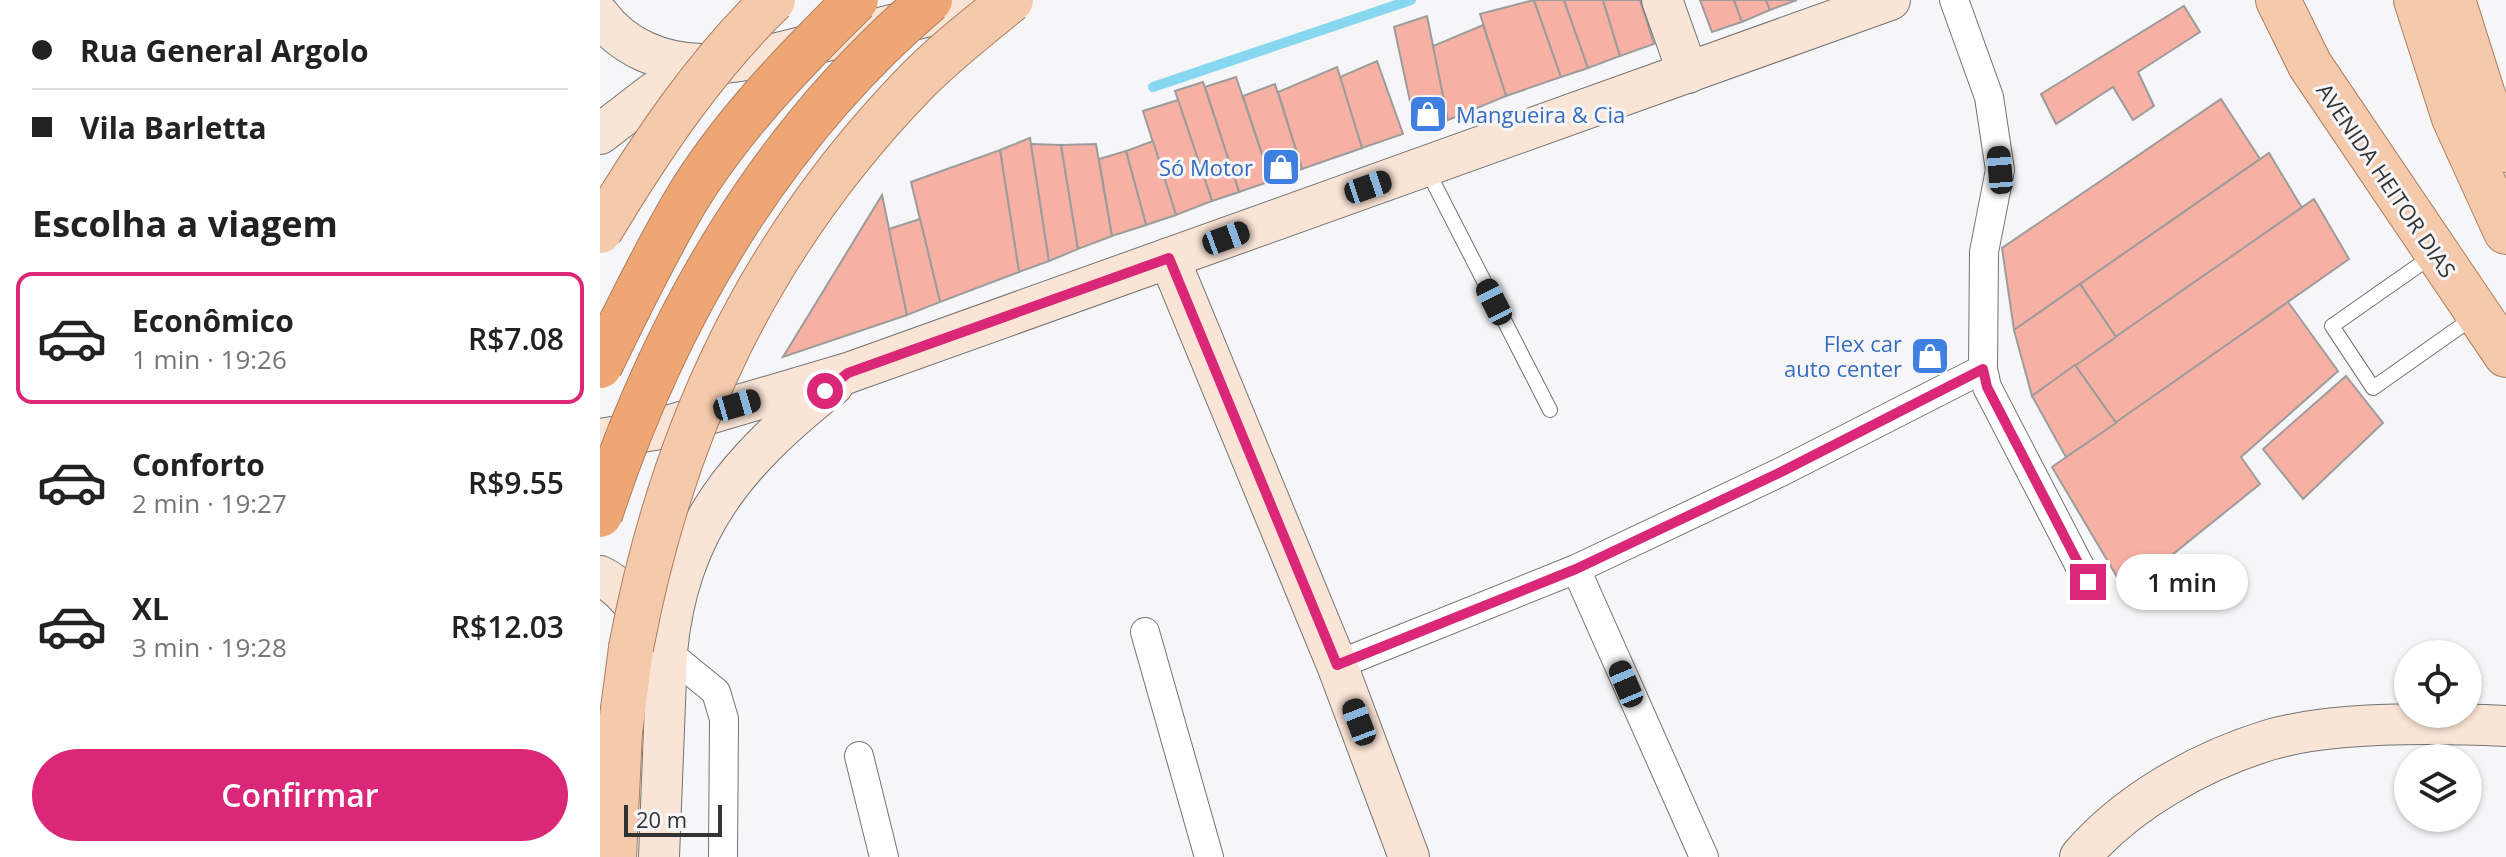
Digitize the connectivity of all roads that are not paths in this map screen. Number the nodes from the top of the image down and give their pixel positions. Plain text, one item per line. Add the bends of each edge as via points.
1 (856, 0) edge
2 (930, 0) edge
3 (995, 0) edge
4 (1011, 0) edge
5 (1662, 0) edge
6 (1890, 0) edge
7 (1954, 0) edge
8 (2416, 0) edge
9 (2453, 0) edge
10 (2277, 1) edge
11 (600, 16) edge
12 (775, 22) edge
13 (702, 64) junction
14 (1688, 73) junction
15 (600, 134) edge
16 (2506, 150) edge
17 (1425, 167) junction
18 (600, 231) edge
19 (2506, 232) edge
20 (2436, 253) junction
21 (1169, 258) junction
22 (2478, 314) junction
23 (2506, 355) edge
24 (600, 366) edge
25 (1983, 369) junction
26 (848, 373) junction
27 (1550, 410) dead end
28 (600, 439) edge
29 (600, 515) edge
30 (1576, 569) junction
31 (600, 576) edge
32 (2088, 582) dead end
33 (1145, 632) dead end
34 (667, 652) junction
35 (1337, 665) junction
36 (2506, 726) edge
37 (859, 756) dead end
38 (614, 857) edge
39 (659, 857) edge
40 (723, 857) edge
41 (884, 857) edge
42 (1209, 857) edge
43 (1409, 857) edge
44 (1704, 857) edge
45 (2080, 857) edge

1 - 24 highway, bridge via 744,122 687,199
2 - 29 highway, bridge via 845,80 733,227 686,304 646,389
3 - 12 street
4 - 38 main road, bridge via 916,82 862,142 779,256 710,380 659,519 644,578 620,732
5 - 14 street
6 - 14 street
7 - 25 street via 1989,97 2000,170 1984,252
8 - 19 main road via 2454,118
9 - 16 main road
10 - 20 main road, AVENIDA HEITOR DIAS via 2310,65
11 - 13 street via 620,39 639,49
12 - 13 street
12 - 18 main road, bridge via 693,92 638,167
13 - 15 street
14 - 17 street
17 - 21 street
17 - 27 lane
20 - 22 main road, AVENIDA HEITOR DIAS
20 - 22 lane via 2332,326 2373,388
21 - 26 street
21 - 35 street
22 - 23 main road, AVENIDA HEITOR DIAS
25 - 30 street
25 - 32 street via 1987,387
26 - 28 street via 654,430
26 - 34 street via 780,427 737,472 708,517 685,568
30 - 35 street
30 - 44 street
31 - 34 street via 634,604
33 - 42 street
34 - 39 street
34 - 40 street via 716,692 724,719
35 - 43 street
36 - 45 street via 2445,724 2302,733 2270,740 2181,778 2134,806
37 - 41 street

